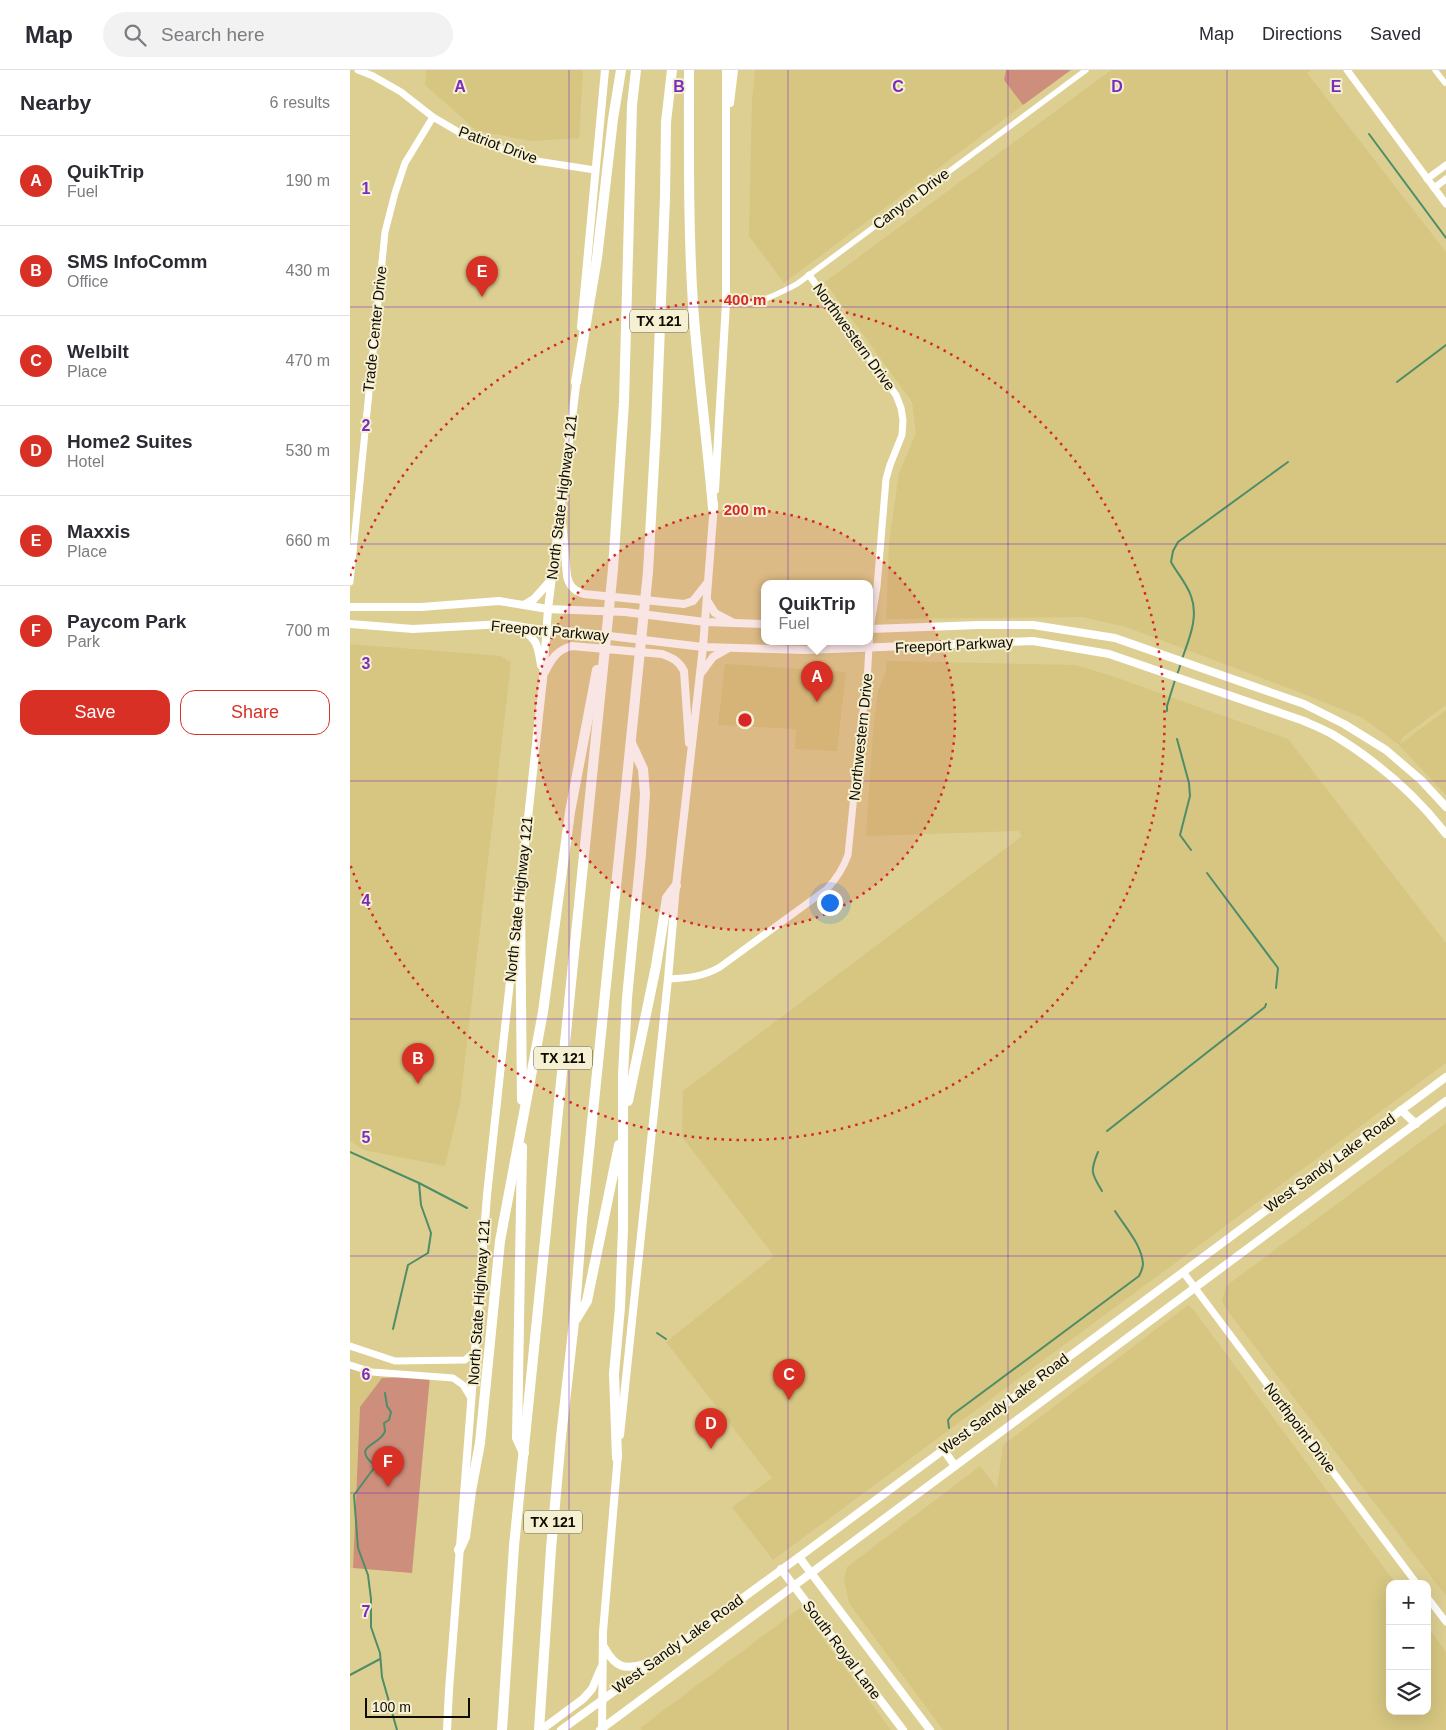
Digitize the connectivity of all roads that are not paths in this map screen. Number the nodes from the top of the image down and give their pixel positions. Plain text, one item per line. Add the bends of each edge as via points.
1 (358, 70) edge
2 (601, 70) edge
3 (605, 70) edge
4 (622, 70) edge
5 (636, 70) edge
6 (672, 70) edge
7 (690, 70) edge
8 (726, 70) edge
9 (734, 70) edge
10 (1086, 70) edge
11 (1347, 70) edge
12 (1435, 70) edge
13 (1445, 83) edge
14 (601, 104) junction
15 (433, 117) junction
16 (726, 153) junction
17 (1446, 165) edge
18 (595, 170) junction
19 (1427, 179) junction
20 (1446, 179) edge
21 (1434, 188) junction
22 (1446, 204) edge
23 (809, 275) junction
24 (726, 303) junction
25 (576, 382) junction
26 (561, 504) junction
27 (713, 508) junction
28 (552, 578) junction
29 (708, 581) junction
30 (350, 582) edge
31 (707, 600) junction
32 (524, 605) junction
33 (350, 607) edge
34 (548, 609) junction
35 (873, 611) edge
36 (705, 622) junction
37 (734, 623) junction
38 (350, 624) edge
39 (761, 624) edge
40 (518, 626) junction
41 (873, 629) edge
42 (547, 631) junction
43 (869, 645) edge
44 (703, 647) junction
45 (730, 647) junction
46 (869, 649) junction
47 (603, 659) junction
48 (700, 674) junction
49 (543, 679) junction
50 (631, 742) junction
51 (691, 762) junction
52 (1446, 807) edge
53 (1446, 834) edge
54 (676, 886) junction
55 (520, 896) junction
56 (668, 979) junction
57 (1446, 1077) edge
58 (1446, 1101) edge
59 (1402, 1110) junction
60 (1416, 1124) junction
61 (1183, 1272) junction
62 (1195, 1288) junction
63 (574, 1322) junction
64 (350, 1346) edge
65 (475, 1351) junction
66 (350, 1364) edge
67 (471, 1398) junction
68 (943, 1449) junction
69 (524, 1453) junction
70 (617, 1458) junction
71 (955, 1466) junction
72 (459, 1550) junction
73 (799, 1557) junction
74 (781, 1569) junction
75 (811, 1573) junction
76 (1415, 1580) edge
77 (794, 1586) junction
78 (1431, 1602) edge
79 (1446, 1622) edge
80 (603, 1645) junction
81 (656, 1659) junction
82 (603, 1664) junction
83 (448, 1690) junction
84 (602, 1698) junction
85 (540, 1728) edge
86 (601, 1729) edge
87 (447, 1730) edge
88 (452, 1730) edge
89 (502, 1730) edge
90 (561, 1730) edge
91 (904, 1730) edge
92 (930, 1730) edge

1 - 15 street, Patriot Drive via 400,92
2 - 14 main road
3 - 14 main road, North State Highway 121
4 - 25 highway via 597,258
5 - 47 highway, TX 121 via 632,105 624,402 613,569
6 - 50 highway, TX 121 via 666,122 648,572
7 - 27 highway via 690,240
8 - 16 main road
9 - 16 main road
10 - 23 street, Canyon Drive
11 - 19 street
12 - 13 street
14 - 18 main road, North State Highway 121
15 - 18 street, Patriot Drive via 462,134 530,160
15 - 30 street, Trade Center Drive via 405,163 385,232
16 - 24 main road
17 - 19 street
18 - 25 main road, North State Highway 121
19 - 21 street
20 - 21 street
21 - 22 street
23 - 24 street, Canyon Drive via 765,300 742,305
23 - 35 street, Northwestern Drive via 896,395 901,408 902,435 886,480
24 - 27 main road
25 - 26 main road, North State Highway 121
26 - 28 main road, North State Highway 121
26 - 29 main road via 567,576 576,591 684,604 693,601
27 - 29 main road
28 - 32 main road
28 - 34 main road, North State Highway 121
29 - 31 main road
31 - 36 main road
31 - 37 main road via 715,613
32 - 33 main road, Freeport Parkway via 499,601 421,608
32 - 34 main road, Freeport Parkway
34 - 36 main road, Freeport Parkway via 625,612
34 - 42 main road, North State Highway 121
36 - 37 main road, Freeport Parkway
36 - 44 main road
37 - 39 main road, Freeport Parkway
38 - 40 main road, Freeport Parkway via 413,629
40 - 42 main road, Freeport Parkway
40 - 49 main road via 538,644
41 - 52 main road, Freeport Parkway via 1033,625 1116,638 1304,704 1344,724 1386,750
42 - 44 main road, Freeport Parkway
42 - 49 main road, North State Highway 121
43 - 46 street, Northwestern Drive
44 - 45 main road, Freeport Parkway
44 - 48 main road
45 - 46 main road, Freeport Parkway
45 - 48 main road via 713,657
46 - 53 main road, Freeport Parkway via 1033,641 1109,654 1304,721 1331,734 1409,792
46 - 56 street, Northwestern Drive via 848,855 838,878 715,970 700,976
47 - 69 highway, TX 121
47 - 72 highway via 596,672 570,812 544,1012 500,1241 480,1443 465,1538
48 - 51 main road
49 - 51 main road via 556,653 572,646 671,657 684,671
49 - 55 main road, North State Highway 121
50 - 63 highway, TX 121
50 - 70 highway via 643,769 645,794 623,1075 623,1229 614,1374
51 - 54 main road
54 - 56 main road
54 - 63 highway via 667,898 587,1301
55 - 65 main road, North State Highway 121 via 487,1195
55 - 69 highway via 522,1182 517,1438
56 - 70 main road
57 - 59 main road, West Sandy Lake Road
58 - 60 main road, West Sandy Lake Road
59 - 60 main road
59 - 61 main road, West Sandy Lake Road
60 - 62 main road, West Sandy Lake Road
61 - 62 street, Northpoint Drive
61 - 68 main road, West Sandy Lake Road
62 - 71 main road, West Sandy Lake Road
62 - 76 street, Northpoint Drive
63 - 85 highway, TX 121 via 550,1549
64 - 65 street via 395,1362 465,1360
65 - 67 main road, North State Highway 121
66 - 67 street via 372,1372 453,1378 464,1385
67 - 72 main road, North State Highway 121
68 - 71 main road
68 - 73 main road, West Sandy Lake Road
69 - 89 highway, TX 121
70 - 80 main road
71 - 75 main road, West Sandy Lake Road
72 - 83 main road, North State Highway 121
73 - 74 main road, West Sandy Lake Road
73 - 75 main road, South Royal Lane
74 - 77 main road, South Royal Lane
74 - 81 main road, West Sandy Lake Road
75 - 77 main road, West Sandy Lake Road
75 - 92 main road, South Royal Lane
77 - 86 main road, West Sandy Lake Road
77 - 91 main road, South Royal Lane
78 - 79 street
80 - 81 main road via 609,1657 625,1667 633,1668
80 - 82 main road
81 - 84 main road, West Sandy Lake Road
82 - 84 main road
82 - 85 main road via 592,1689 583,1699
83 - 87 main road, North State Highway 121
83 - 88 main road
84 - 86 main road
84 - 90 main road, West Sandy Lake Road

